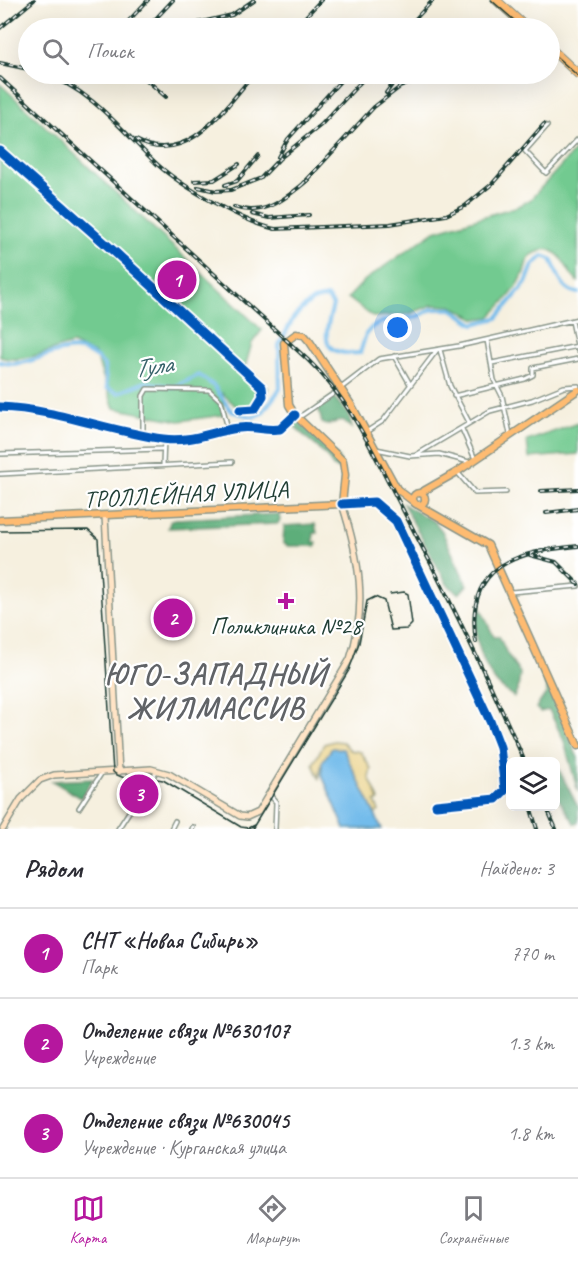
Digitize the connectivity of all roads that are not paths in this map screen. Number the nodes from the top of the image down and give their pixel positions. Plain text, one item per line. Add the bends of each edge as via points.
1 (488, 0) edge
2 (496, 0) edge
3 (509, 18) edge
4 (516, 18) edge
5 (560, 58) edge
6 (560, 65) edge
7 (578, 74) edge
8 (578, 81) edge
9 (547, 126) dead end
10 (578, 139) edge
11 (0, 151) edge
12 (578, 319) edge
13 (572, 321) junction
14 (487, 340) junction
15 (578, 348) edge
16 (438, 350) junction
17 (394, 356) junction
18 (578, 358) edge
19 (492, 363) junction
20 (410, 384) junction
21 (496, 385) junction
22 (341, 388) junction
23 (578, 388) edge
24 (333, 394) dead end
25 (454, 396) junction
26 (0, 407) edge
27 (505, 408) junction
28 (240, 410) dead end
29 (297, 417) junction
30 (469, 422) junction
31 (228, 429) junction
32 (462, 429) junction
33 (366, 432) junction
34 (143, 435) junction
35 (511, 436) junction
36 (164, 439) junction
37 (162, 449) junction
38 (375, 449) junction
39 (0, 454) edge
40 (416, 455) junction
41 (473, 460) junction
42 (232, 462) dead end
43 (163, 465) junction
44 (457, 472) junction
45 (0, 474) edge
46 (435, 485) junction
47 (397, 489) junction
48 (506, 492) dead end
49 (418, 493) junction
50 (425, 500) junction
51 (374, 502) joint
52 (416, 503) junction
53 (342, 504) junction
54 (433, 514) junction
55 (105, 516) junction
56 (0, 520) edge
57 (578, 586) edge
58 (509, 592) junction
59 (578, 746) edge
60 (157, 770) junction
61 (102, 772) junction
62 (119, 772) junction
63 (269, 794) junction
64 (436, 805) dead end
65 (79, 808) dead end
66 (175, 821) dead end
67 (3, 829) edge
68 (118, 829) edge
69 (171, 829) edge
70 (275, 829) edge

1 - 3 highway
2 - 4 highway
5 - 7 highway
6 - 8 highway
9 - 10 street via 525,151 546,173
11 - 28 street via 262,387 263,396 255,409
12 - 13 street
13 - 14 street
13 - 15 street
14 - 16 street
14 - 19 street
15 - 19 street
16 - 17 street
16 - 20 street
16 - 25 street
17 - 20 street
17 - 22 street via 374,362
18 - 21 street via 533,368 533,375
19 - 21 street
20 - 33 street via 383,421
21 - 25 street
21 - 27 street
22 - 29 main road via 308,339 301,334 290,336 284,346 289,402
22 - 33 main road
23 - 27 street via 564,387
23 - 35 main road
24 - 29 street
25 - 30 street
26 - 34 street
27 - 30 street
27 - 35 street
29 - 31 street via 280,429
29 - 53 main road via 343,461
30 - 32 street
31 - 34 street via 221,401 209,390 147,389 143,396
31 - 36 street via 187,441
32 - 40 street
32 - 41 street
33 - 38 main road
34 - 36 street
35 - 41 main road
36 - 37 street
37 - 39 street
37 - 43 street
38 - 40 street
38 - 47 main road
40 - 41 street via 439,454
41 - 44 main road
42 - 43 street
43 - 45 street
44 - 46 main road
44 - 48 street via 475,493
46 - 49 main road
46 - 50 main road
47 - 49 main road
47 - 52 main road
49 - 50 main road
49 - 52 main road via 413,496
50 - 52 main road
50 - 54 main road
51 - 53 main road, ТРОЛЛЕЙНАЯ УЛИЦА
51 - 64 street via 396,521 500,747 505,790 496,799
52 - 54 main road
53 - 55 main road, ТРОЛЛЕЙНАЯ УЛИЦА
53 - 63 main road via 361,583 357,638 345,666
54 - 58 main road via 488,545
55 - 56 main road, ТРОЛЛЕЙНАЯ УЛИЦА
55 - 62 main road
57 - 58 street
58 - 59 main road
60 - 62 main road
60 - 63 main road via 240,816 252,815
60 - 68 street via 150,782 143,782 134,796 138,798
61 - 62 main road
61 - 65 street
61 - 67 main road via 54,775 40,780 21,799
63 - 70 street via 276,802
66 - 69 street

